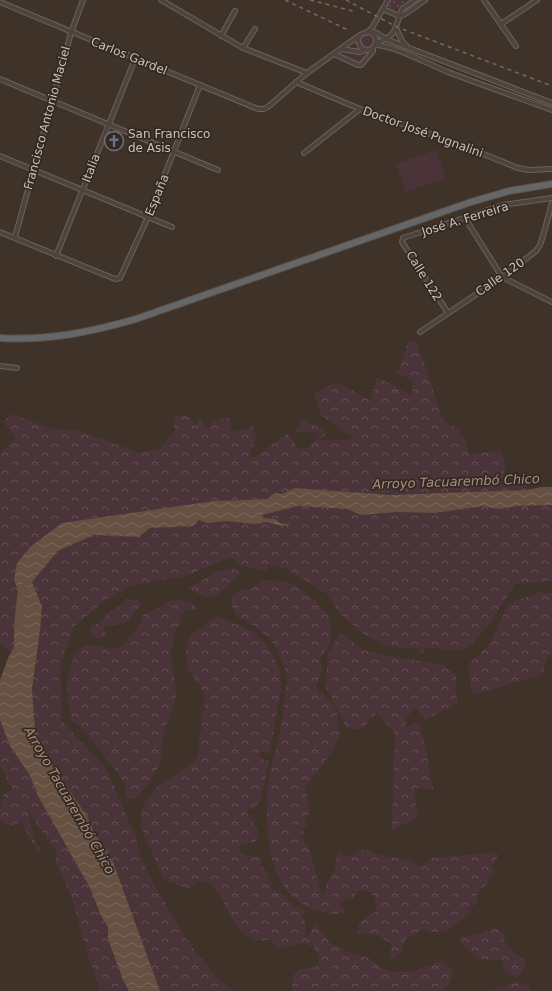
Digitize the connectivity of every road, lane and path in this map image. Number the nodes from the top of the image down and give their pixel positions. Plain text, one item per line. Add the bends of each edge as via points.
1 (83, 0) edge
2 (161, 0) edge
3 (388, 0) edge
4 (414, 0) edge
5 (425, 0) edge
6 (484, 0) edge
7 (537, 0) edge
8 (0, 2) edge
9 (383, 9) junction
10 (235, 11) dead end
11 (399, 16) junction
12 (501, 24) junction
13 (396, 28) junction
14 (255, 29) dead end
15 (368, 32) junction
16 (71, 33) junction
17 (360, 35) junction
18 (221, 36) junction
19 (386, 39) junction
20 (375, 45) junction
21 (516, 46) dead end
22 (408, 47) junction
23 (243, 48) junction
24 (341, 49) junction
25 (365, 50) junction
26 (334, 54) junction
27 (136, 59) junction
28 (451, 65) junction
29 (448, 72) junction
30 (307, 73) junction
31 (0, 79) edge
32 (296, 82) junction
33 (200, 85) junction
34 (520, 91) junction
35 (517, 98) junction
36 (52, 101) junction
37 (552, 103) edge
38 (360, 109) junction
39 (552, 110) edge
40 (109, 124) junction
41 (174, 152) junction
42 (304, 153) dead end
43 (0, 156) edge
44 (552, 169) edge
45 (33, 170) junction
46 (218, 170) dead end
47 (552, 184) edge
48 (83, 190) junction
49 (552, 198) edge
50 (552, 203) edge
51 (148, 217) junction
52 (465, 218) junction
53 (172, 227) dead end
54 (0, 232) edge
55 (15, 237) junction
56 (403, 238) joint
57 (56, 256) junction
58 (502, 277) junction
59 (552, 302) edge
60 (448, 313) junction
61 (420, 332) dead end
62 (0, 338) edge
63 (0, 366) edge
64 (17, 368) dead end

1 - 16 street, Francisco Antonio Maciel
2 - 18 street
3 - 9 street
4 - 11 street via 402,9
5 - 11 street
6 - 12 street
7 - 12 street
8 - 16 street, Carlos Gardel
9 - 11 street
9 - 15 street
10 - 18 street
11 - 13 street
12 - 21 street
13 - 19 street
13 - 22 street
14 - 23 street
15 - 17 street
15 - 19 street via 377,33
15 - 20 street via 376,38
16 - 27 street, Carlos Gardel
16 - 36 street, Francisco Antonio Maciel
17 - 24 street
17 - 25 street via 359,44
18 - 23 street
19 - 20 street
19 - 22 street
20 - 25 street
20 - 26 street via 361,65
20 - 29 street via 382,45
22 - 28 street
23 - 30 street
24 - 25 street via 360,52
24 - 26 street
26 - 30 street
27 - 33 street, Carlos Gardel
27 - 40 street, Italia
28 - 29 street
28 - 34 street
29 - 35 street
30 - 32 street
31 - 36 street
32 - 33 street, Carlos Gardel via 264,109 258,109
32 - 38 street, Doctor José Pugnalini
33 - 41 street, España
34 - 35 street
34 - 37 street
35 - 39 street
36 - 40 street
36 - 45 street, Francisco Antonio Maciel
38 - 42 street
38 - 44 street, Doctor José Pugnalini via 523,170
40 - 41 street
40 - 48 street, Italia
41 - 46 street
41 - 51 street, España
43 - 45 street
45 - 48 street
45 - 55 street, Francisco Antonio Maciel
47 - 62 highway via 509,191 486,198 105,328 52,337
48 - 51 street
48 - 57 street, Italia
49 - 52 street, José A. Ferreira via 503,205
50 - 58 street, Calle 120 via 536,251
51 - 53 street
51 - 57 street, España via 118,280
52 - 56 street, José A. Ferreira
52 - 58 street
54 - 55 street
55 - 57 street
56 - 60 street, Calle 122 via 402,242
58 - 59 street
58 - 60 street, Calle 120
60 - 61 street, Calle 120
63 - 64 street

